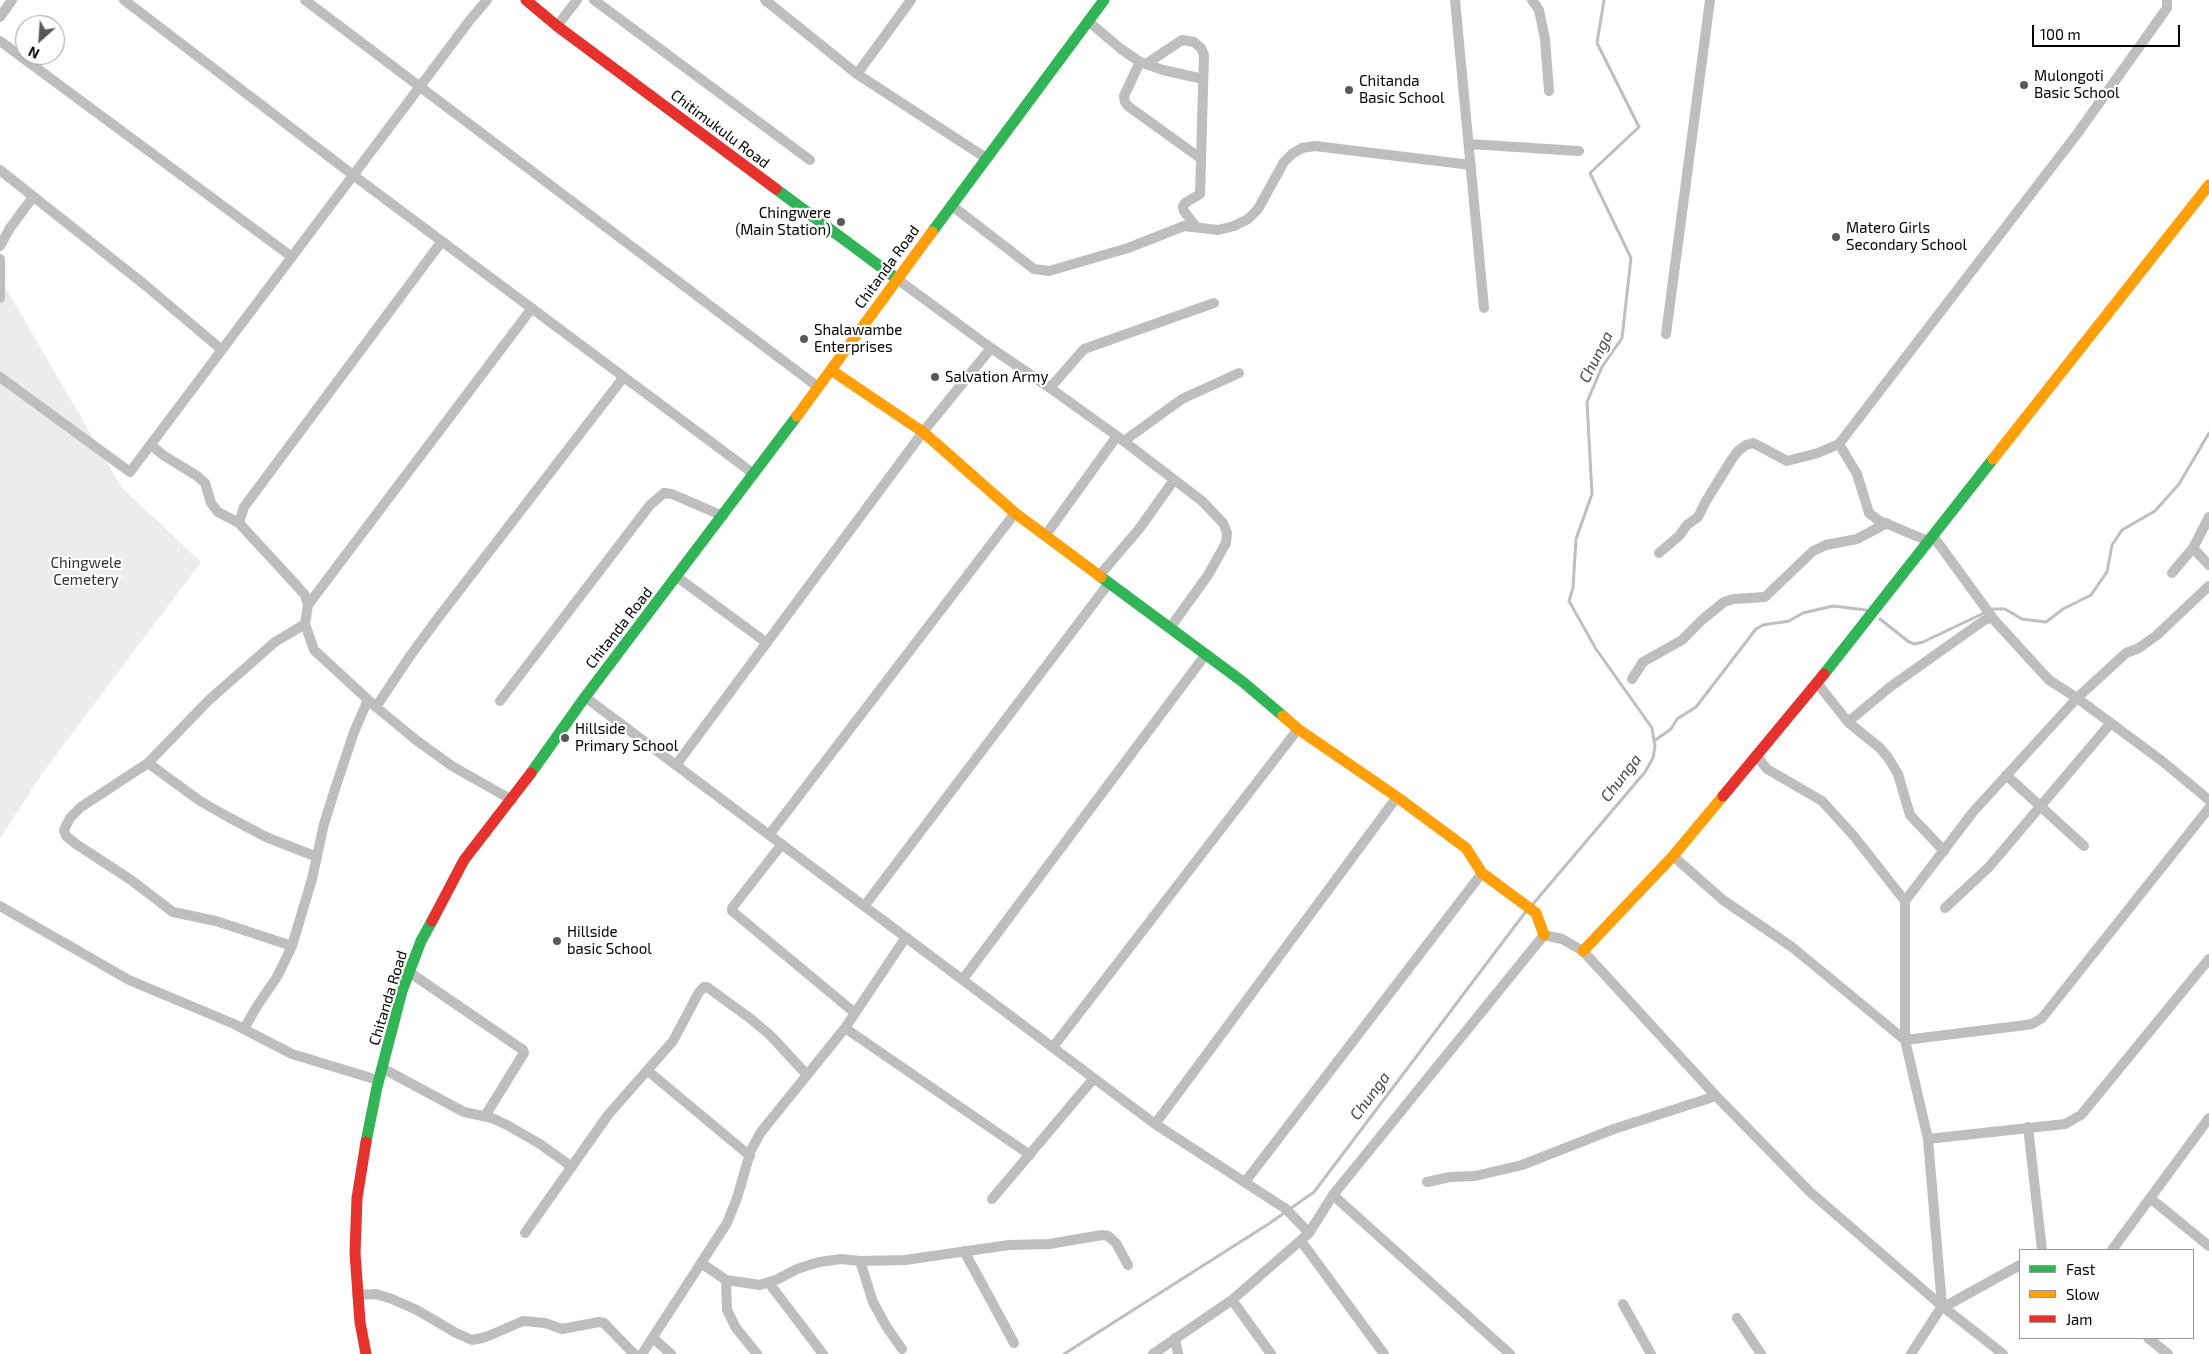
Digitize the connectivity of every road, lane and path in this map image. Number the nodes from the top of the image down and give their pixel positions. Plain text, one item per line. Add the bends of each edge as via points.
1 (12, 0) edge
2 (124, 0) edge
3 (305, 0) edge
4 (487, 0) edge
5 (526, 0) edge
6 (577, 0) edge
7 (594, 0) edge
8 (765, 0) edge
9 (911, 0) edge
10 (1104, 0) edge
11 (1455, 0) edge
12 (1532, 0) edge
13 (1710, 0) edge
14 (2167, 0) edge
15 (0, 17) edge
16 (1088, 21) junction
17 (557, 26) junction
18 (0, 41) edge
19 (1143, 62) junction
20 (857, 74) junction
21 (1203, 79) junction
22 (420, 86) junction
23 (1549, 92) dead end
24 (1469, 144) junction
25 (1579, 151) dead end
26 (986, 158) junction
27 (1200, 158) junction
28 (810, 160) dead end
29 (1471, 165) junction
30 (0, 170) edge
31 (353, 175) junction
32 (2209, 185) edge
33 (32, 197) junction
34 (951, 205) junction
35 (1196, 227) junction
36 (442, 241) junction
37 (0, 246) edge
38 (292, 257) junction
39 (0, 259) edge
40 (0, 266) edge
41 (896, 279) junction
42 (0, 298) edge
43 (1214, 303) dead end
44 (532, 308) junction
45 (1484, 308) dead end
46 (1666, 334) dead end
47 (991, 348) junction
48 (222, 350) junction
49 (831, 370) junction
50 (1239, 373) dead end
51 (0, 377) edge
52 (624, 378) junction
53 (818, 387) junction
54 (1050, 388) junction
55 (922, 432) junction
56 (1121, 439) junction
57 (1840, 444) junction
58 (151, 445) junction
59 (754, 474) junction
60 (1174, 480) junction
61 (1015, 513) junction
62 (723, 516) junction
63 (2209, 517) edge
64 (239, 523) junction
65 (1887, 523) junction
66 (1045, 536) junction
67 (1930, 539) junction
68 (2193, 548) junction
69 (1660, 553) dead end
70 (2209, 565) edge
71 (2172, 573) dead end
72 (1099, 576) junction
73 (677, 577) junction
74 (1109, 583) junction
75 (2209, 586) edge
76 (308, 605) junction
77 (1992, 617) junction
78 (305, 624) junction
79 (1170, 628) junction
80 (767, 643) junction
81 (1206, 654) junction
82 (1632, 679) dead end
83 (1817, 683) junction
84 (585, 697) junction
85 (2077, 698) junction
86 (500, 701) dead end
87 (372, 703) junction
88 (1848, 722) junction
89 (2110, 724) junction
90 (1298, 729) junction
91 (1756, 755) junction
92 (148, 763) junction
93 (676, 764) junction
94 (2006, 775) junction
95 (1397, 797) junction
96 (512, 800) junction
97 (2209, 800) edge
98 (2041, 808) junction
99 (2209, 808) edge
100 (770, 835) junction
101 (782, 844) junction
102 (2084, 846) dead end
103 (1944, 851) junction
104 (1673, 856) junction
105 (317, 857) junction
106 (1482, 873) junction
107 (1905, 901) junction
108 (865, 905) junction
109 (0, 906) edge
110 (1945, 908) dead end
111 (1544, 935) junction
112 (906, 937) junction
113 (292, 946) junction
114 (1583, 951) junction
115 (2209, 959) edge
116 (409, 972) junction
117 (963, 979) junction
118 (855, 1013) junction
119 (845, 1028) junction
120 (244, 1029) junction
121 (1905, 1040) junction
122 (1053, 1047) junction
123 (382, 1068) junction
124 (648, 1071) junction
125 (808, 1075) junction
126 (371, 1078) dead end
127 (1094, 1078) junction
128 (1716, 1096) junction
129 (484, 1116) junction
130 (2209, 1118) edge
131 (1156, 1124) junction
132 (2028, 1127) junction
133 (1928, 1140) junction
134 (1030, 1155) junction
135 (750, 1156) junction
136 (572, 1167) junction
137 (1245, 1182) junction
138 (1427, 1182) dead end
139 (1333, 1195) junction
140 (2150, 1198) junction
141 (992, 1200) dead end
142 (525, 1233) dead end
143 (1309, 1233) junction
144 (1301, 1242) junction
145 (2209, 1246) edge
146 (2042, 1249) edge
147 (2113, 1249) edge
148 (964, 1251) junction
149 (860, 1261) junction
150 (701, 1263) junction
151 (1128, 1265) dead end
152 (2019, 1266) edge
153 (726, 1280) junction
154 (769, 1283) junction
155 (358, 1295) junction
156 (1232, 1300) junction
157 (1623, 1304) dead end
158 (1943, 1307) junction
159 (1737, 1318) dead end
160 (652, 1338) junction
161 (1175, 1338) junction
162 (2149, 1339) edge
163 (1014, 1342) dead end
164 (902, 1349) dead end
165 (366, 1354) edge
166 (634, 1354) edge
167 (642, 1354) edge
168 (671, 1354) edge
169 (757, 1354) edge
170 (823, 1354) edge
171 (1153, 1354) edge
172 (1178, 1354) edge
173 (1271, 1354) edge
174 (1384, 1354) edge
175 (1510, 1354) edge
176 (1651, 1354) edge
177 (1761, 1354) edge
178 (1911, 1354) edge
179 (2003, 1354) edge
180 (2168, 1354) edge

1 - 15 street
2 - 31 street
3 - 22 street
4 - 22 street
5 - 17 street, Chitimukulu Road
6 - 17 street
7 - 28 street
8 - 20 street
9 - 20 street
10 - 16 street, Chitanda Road
11 - 24 street
12 - 23 street via 1539,10 1545,39
13 - 46 street
14 - 57 street via 2167,8 2077,134
16 - 19 street via 1121,49
16 - 26 street, Chitanda Road
17 - 41 street, Chitimukulu Road
18 - 38 street
19 - 21 street
19 - 21 street via 1187,40 1201,48 1204,55
19 - 27 street via 1124,96 1125,102
20 - 26 street
21 - 27 street
22 - 31 street
22 - 53 street
24 - 25 street
24 - 29 street
26 - 34 street, Chitanda Road
27 - 35 street via 1200,194 1183,207
29 - 35 street via 1315,146 1302,148 1284,162 1258,209 1248,219 1218,230
29 - 45 street
30 - 33 street
31 - 36 street
31 - 38 street
32 - 67 street
33 - 37 street
33 - 48 street
34 - 35 street via 1041,272 1090,260 1184,226
34 - 41 street, Chitanda Road
36 - 44 street
36 - 64 street via 244,507
38 - 48 street
39 - 40 street
40 - 42 street
41 - 47 street
41 - 49 street, Chitanda Road
43 - 54 street via 1084,349
44 - 52 street
44 - 76 street
47 - 54 street
47 - 55 street
48 - 58 street
49 - 53 street, Chitanda Road
49 - 55 street
50 - 56 street via 1182,400
51 - 58 street via 130,472
52 - 59 street
52 - 87 street
53 - 59 street, Chitanda Road
54 - 56 street
55 - 61 street
55 - 80 street
56 - 60 street
56 - 66 street
57 - 65 street via 1857,474 1869,513
57 - 69 street via 1787,461 1761,447 1746,445 1732,459 1698,517
58 - 64 street via 197,476 205,484 211,503 218,512
59 - 62 street, Chitanda Road
60 - 72 street via 1139,529
60 - 79 street via 1202,501 1223,523 1227,533 1226,543 1208,575
61 - 66 street
61 - 100 street
62 - 73 street, Chitanda Road
62 - 86 street via 664,493 644,513
63 - 68 street
64 - 76 street via 305,595
65 - 67 street
65 - 82 street via 1857,539 1813,551 1765,597 1724,602 1682,640 1644,662
66 - 72 street
67 - 77 street
67 - 83 street
68 - 70 street
68 - 71 street
72 - 74 street
73 - 80 street
73 - 84 street, Chitanda Road
74 - 79 street
74 - 108 street
75 - 85 street via 2157,635 2126,653
76 - 78 street
77 - 85 street via 2049,680
77 - 88 street via 1890,687
78 - 87 street via 314,650
78 - 92 street via 275,642 209,700
79 - 81 street
80 - 93 street
81 - 90 street
81 - 117 street
83 - 88 street
83 - 91 street
84 - 93 street
84 - 96 street, Chitanda Road
85 - 89 street
85 - 94 street
87 - 96 street via 452,766
87 - 105 street via 354,732
88 - 103 street via 1889,759 1898,774 1910,815
89 - 97 street
89 - 98 street
90 - 95 street
90 - 122 street
91 - 104 street
91 - 107 street via 1768,770 1822,801
92 - 105 street via 215,810
92 - 113 street via 81,807 66,826 66,836 173,912 216,921
93 - 100 street
94 - 98 street
94 - 103 street
95 - 106 street via 1466,848
95 - 131 street
96 - 116 street, Chitanda Road via 464,860 421,941
98 - 102 street
98 - 110 street via 1982,874
99 - 121 street via 2042,1018 2032,1024
100 - 101 street
101 - 108 street
101 - 118 street via 732,911
103 - 107 street
104 - 114 street
104 - 121 street via 1723,900 1792,947
105 - 113 street
106 - 111 street via 1536,913
106 - 137 street
107 - 121 street
108 - 112 street
109 - 120 street via 129,980
111 - 114 street via 1562,939
111 - 139 street
112 - 117 street
112 - 118 street
113 - 120 street via 277,977
114 - 128 street
115 - 132 street via 2080,1115 2065,1124
116 - 123 street, Chitanda Road
116 - 129 street via 523,1050
117 - 122 street
118 - 119 street
119 - 125 street
119 - 134 street
120 - 126 street via 292,1054
121 - 133 street
122 - 127 street
123 - 129 street via 464,1112
123 - 155 street, Chitanda Road via 357,1198 355,1252
124 - 125 street via 673,1041 698,992 704,987 751,1019
124 - 135 street
124 - 136 street via 608,1115
125 - 135 street via 761,1132
127 - 131 street
127 - 134 street
128 - 138 street via 1606,1132 1522,1165
128 - 158 street via 1810,1192
129 - 136 street via 540,1144
130 - 140 street
131 - 137 street
132 - 133 street
132 - 146 street
133 - 158 street
134 - 141 street
135 - 150 street via 727,1223
136 - 142 street
137 - 143 street via 1289,1212
139 - 143 street
139 - 175 street
140 - 145 street
140 - 147 street
143 - 144 street
144 - 156 street
144 - 174 street
148 - 149 street via 905,1260
148 - 151 street via 1049,1244 1102,1234 1116,1243
148 - 163 street
149 - 154 street via 820,1262
149 - 164 street via 873,1302
150 - 153 street
150 - 160 street
152 - 158 street
153 - 154 street via 760,1285
153 - 169 street via 729,1315
154 - 170 street
155 - 165 street, Chitanda Road
155 - 166 street via 376,1294 392,1299 472,1340 523,1321 568,1329 599,1322 609,1327
156 - 161 street
156 - 173 street
157 - 176 street
158 - 178 street
158 - 179 street
159 - 177 street
160 - 167 street
160 - 168 street
161 - 171 street
161 - 172 street
162 - 180 street

